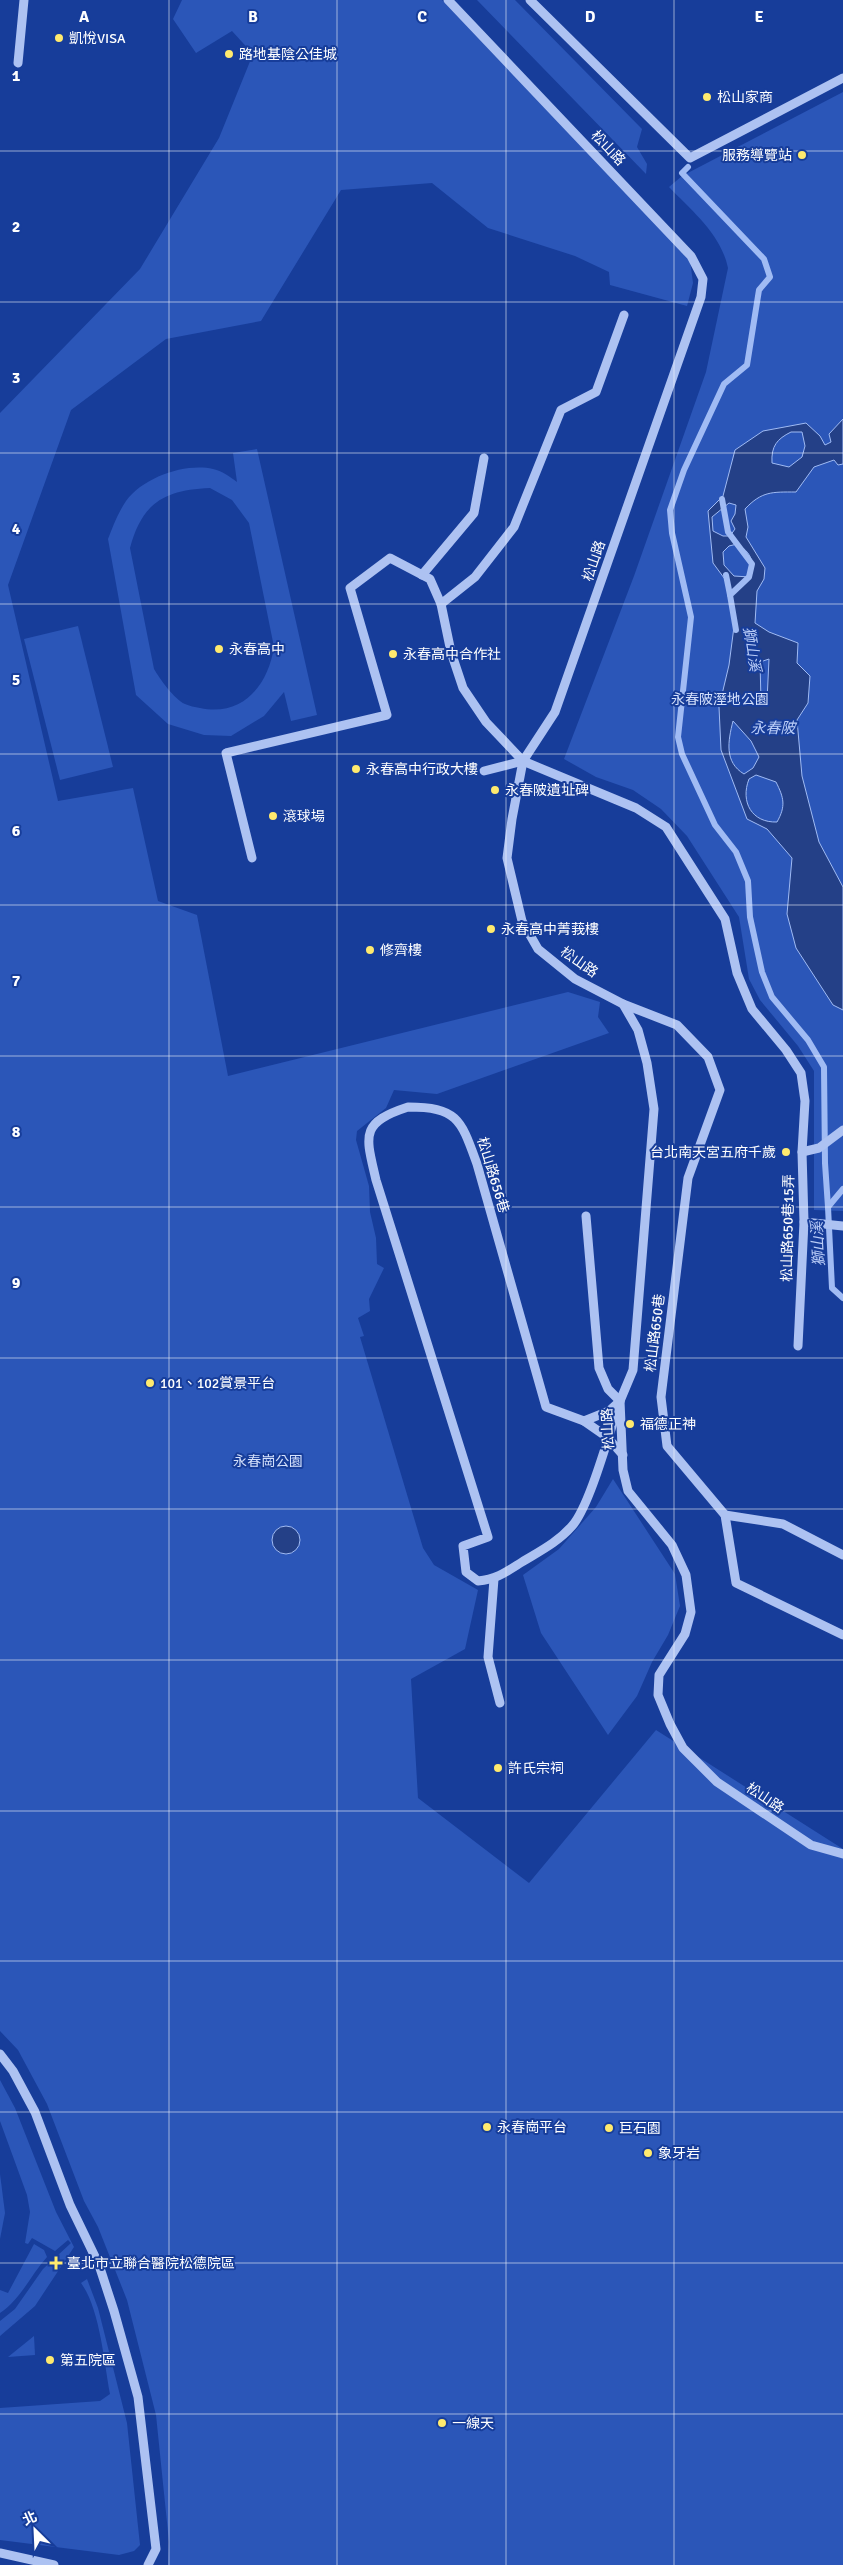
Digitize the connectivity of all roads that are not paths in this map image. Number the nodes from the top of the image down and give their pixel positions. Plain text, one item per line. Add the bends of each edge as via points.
1 (24, 0) edge
2 (448, 0) edge
3 (530, 0) edge
4 (18, 63) dead end
5 (843, 78) edge
6 (624, 316) dead end
7 (484, 458) dead end
8 (422, 575) junction
9 (441, 604) junction
10 (523, 761) junction
11 (484, 771) dead end
12 (252, 858) dead end
13 (622, 1004) junction
14 (843, 1130) edge
15 (802, 1152) junction
16 (586, 1216) dead end
17 (804, 1222) junction
18 (840, 1226) edge
19 (798, 1346) dead end
20 (620, 1401) junction
21 (584, 1421) junction
22 (607, 1437) junction
23 (623, 1455) junction
24 (725, 1515) junction
25 (843, 1554) edge
26 (494, 1579) junction
27 (843, 1635) edge
28 (500, 1703) dead end
29 (843, 1854) edge
30 (0, 2054) edge
31 (0, 2553) edge
32 (54, 2565) edge
33 (148, 2565) edge

1 - 4 street
2 - 10 street, 松山路 via 691,256 704,279 701,297 555,712
3 - 5 street via 690,158
6 - 9 street via 596,392 561,410 514,527 475,577
7 - 8 street via 474,513
8 - 9 street via 430,579
8 - 12 street via 390,558 350,588 387,715 226,753
9 - 10 street via 463,688 486,722
10 - 11 street
10 - 13 street, 松山路 via 507,858 522,921 538,949 575,979
10 - 15 street, 松山路650巷15弄 via 636,808 666,827 725,919 737,974 752,1009 801,1074 805,1101
13 - 20 street, 松山路 via 638,1030 648,1063 654,1109 634,1370
13 - 24 street, 松山路650巷 via 677,1025 708,1057 720,1090 688,1178 661,1397 667,1446
14 - 15 street via 819,1148
15 - 17 street, 松山路650巷15弄
16 - 20 street via 599,1368 608,1389
17 - 18 street
17 - 19 street, 松山路650巷15弄
20 - 21 street via 609,1411
20 - 22 street
20 - 23 street, 松山路
21 - 22 street
21 - 26 street, 松山路656巷 via 546,1407 465,1131 453,1115 429,1107 408,1107 383,1115 370,1130 368,1145 376,1180 488,1537 463,1546 466,1572 478,1581
22 - 23 street
22 - 26 street via 573,1525 541,1552
23 - 29 street, 松山路 via 628,1491 672,1545 686,1575 691,1612 685,1634 659,1675 658,1695 682,1748 717,1782 811,1845
24 - 25 street via 783,1524
24 - 27 street via 736,1583
26 - 28 street via 488,1658
30 - 33 street via 35,2112 70,2205 99,2264 114,2311 138,2397 156,2549
31 - 32 street

